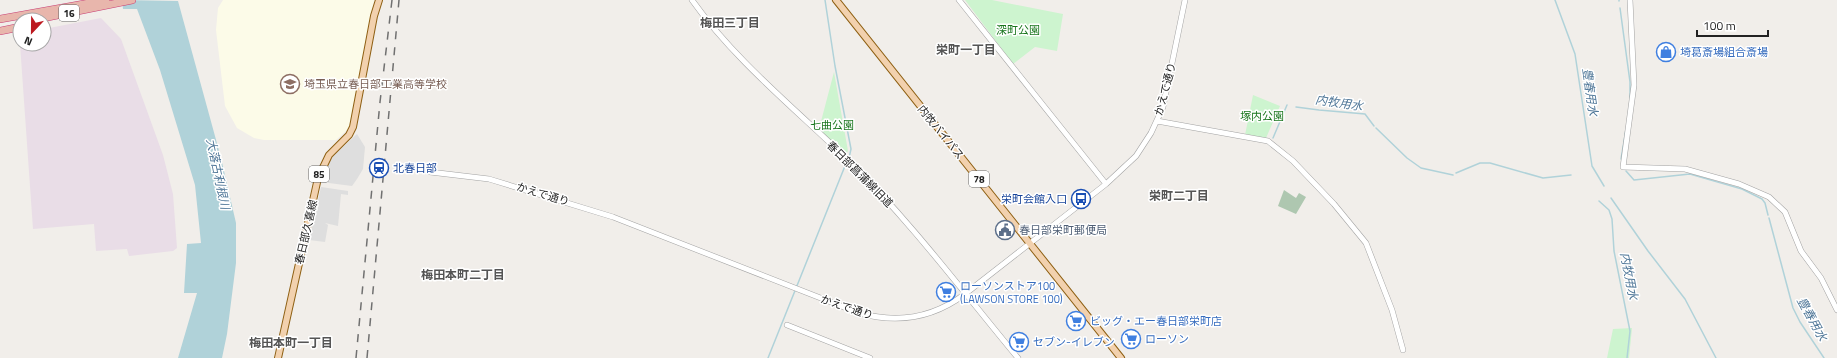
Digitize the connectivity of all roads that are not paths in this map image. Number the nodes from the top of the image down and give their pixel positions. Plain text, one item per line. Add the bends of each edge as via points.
1 (106, 0) edge
2 (132, 0) edge
3 (379, 0) edge
4 (692, 0) edge
5 (836, 0) edge
6 (959, 0) edge
7 (1185, 0) edge
8 (1630, 0) edge
9 (56, 15) junction
10 (52, 16) edge
11 (52, 16) edge
12 (0, 18) edge
13 (12, 24) edge
14 (0, 26) edge
15 (12, 29) edge
16 (0, 32) edge
17 (1157, 121) junction
18 (430, 172) dead end
19 (1106, 184) junction
20 (1030, 244) junction
21 (965, 294) junction
22 (1837, 310) edge
23 (787, 325) dead end
24 (1404, 350) dead end
25 (278, 358) edge
26 (870, 358) edge
27 (1018, 358) edge
28 (1121, 358) edge

1 - 12 highway, 16
2 - 9 highway, 16
3 - 25 main road, 春日部久喜線 / 85 via 353,127 349,135 329,155 318,178
4 - 21 street, 春日部菖蒲線旧道 via 725,42 894,208
5 - 20 main road, 内牧バイパス / 78
6 - 19 street
7 - 17 street, かえで通り via 1166,95
8 - 22 street via 1634,85 1623,167 1685,168 1769,196 1785,212 1801,251 1821,278
9 - 10 highway, 16
9 - 11 highway, 16
13 - 14 highway
15 - 16 highway
17 - 19 street, かえで通り via 1136,156
17 - 24 street via 1268,141 1289,157 1334,204 1366,243 1392,310
18 - 21 street, かえで通り via 489,179 572,203 871,316 898,319 923,316 948,306
19 - 20 street, かえで通り
20 - 21 street, かえで通り
20 - 28 main road, 内牧バイパス / 78
21 - 27 street, 春日部菖蒲線旧道
23 - 26 street

